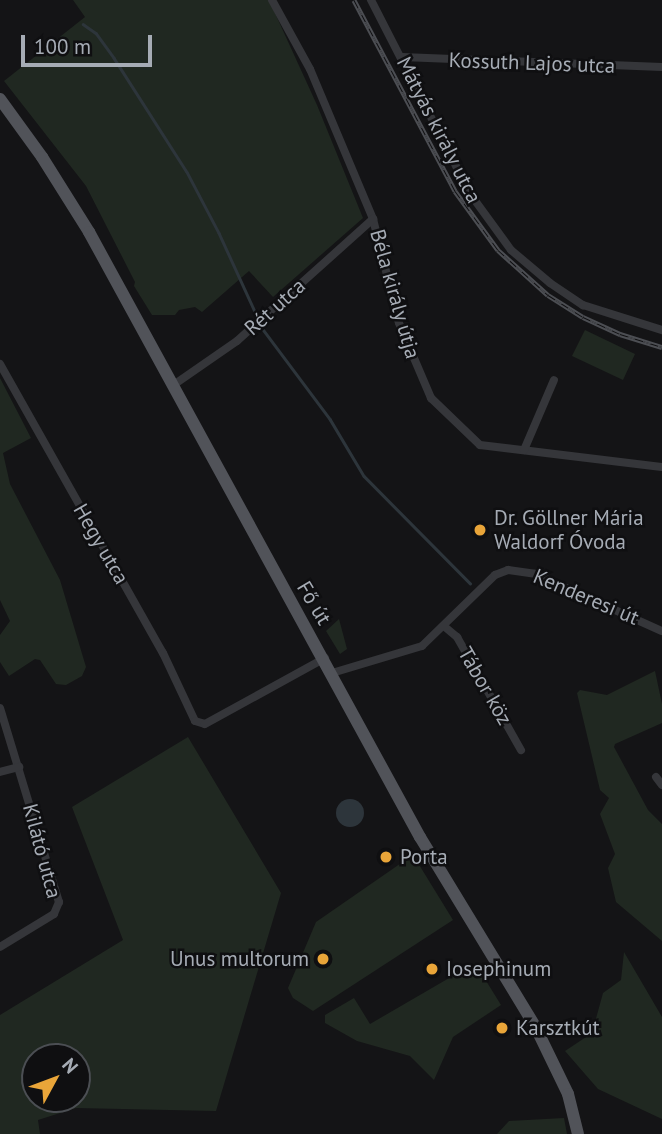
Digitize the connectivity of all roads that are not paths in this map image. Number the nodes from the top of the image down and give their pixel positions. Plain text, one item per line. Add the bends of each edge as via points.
1 (272, 0) edge
2 (371, 0) edge
3 (402, 58) junction
4 (662, 67) edge
5 (0, 99) edge
6 (373, 219) junction
7 (662, 330) edge
8 (0, 363) edge
9 (554, 380) dead end
10 (172, 386) junction
11 (524, 450) junction
12 (662, 467) edge
13 (444, 626) junction
14 (662, 631) edge
15 (325, 659) junction
16 (332, 673) junction
17 (0, 708) edge
18 (521, 750) dead end
19 (19, 767) junction
20 (0, 772) edge
21 (656, 777) dead end
22 (662, 785) edge
23 (0, 947) edge
24 (578, 1134) edge

1 - 6 street, Béla király útja via 310,68
2 - 3 street, Mátyás király utca
3 - 4 street, Kossuth Lajos utca
3 - 7 street, Mátyás király utca via 471,195 511,250 583,305
5 - 10 main road, Fő út via 89,232
6 - 10 street, Rét utca via 237,341
6 - 11 street, Béla király útja via 398,323 430,398 480,445
8 - 15 street, Hegy utca via 200,724
9 - 11 street
10 - 15 main road, Fő út
11 - 12 street, Béla király útja
13 - 14 street, Kenderesi út via 484,585 508,570 535,573
13 - 16 street, Kenderesi út via 422,646
13 - 18 street, Tábor köz via 457,636
15 - 16 main road, Fő út
16 - 24 main road, Fő út via 420,838 552,1059 568,1094
17 - 19 street, Kilátó utca
19 - 20 street
19 - 23 street, Kilátó utca via 59,902 47,919
21 - 22 street

